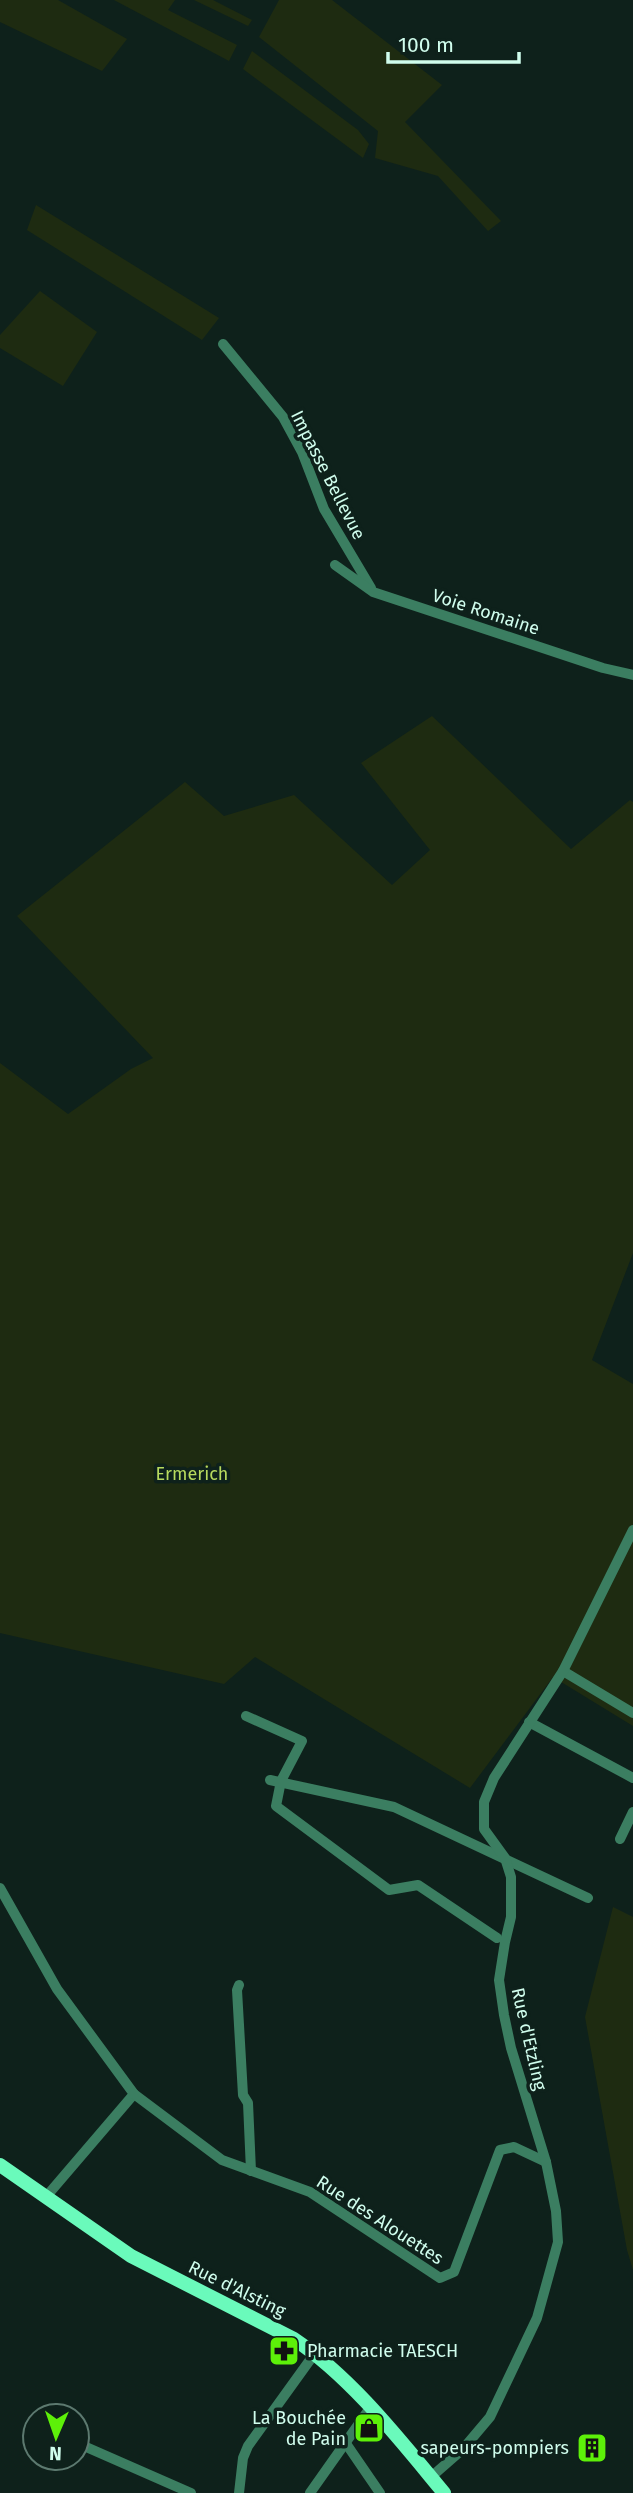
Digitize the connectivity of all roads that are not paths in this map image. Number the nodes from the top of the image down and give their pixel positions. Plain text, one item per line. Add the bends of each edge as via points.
1 (223, 344) dead end
2 (335, 565) dead end
3 (373, 592) junction
4 (633, 675) edge
5 (633, 1530) edge
6 (563, 1671) junction
7 (633, 1713) edge
8 (246, 1716) dead end
9 (529, 1722) junction
10 (633, 1778) edge
11 (276, 1780) junction
12 (633, 1812) edge
13 (620, 1839) dead end
14 (505, 1858) junction
15 (0, 1888) edge
16 (589, 1898) dead end
17 (497, 1938) dead end
18 (239, 1985) dead end
19 (134, 2094) junction
20 (546, 2162) junction
21 (0, 2165) edge
22 (251, 2171) junction
23 (45, 2198) junction
24 (315, 2353) junction
25 (369, 2408) junction
26 (345, 2442) junction
27 (91, 2449) edge
28 (438, 2488) edge
29 (191, 2493) edge
30 (239, 2493) edge
31 (310, 2493) edge
32 (380, 2493) edge

1 - 3 street, Impasse Bellevue via 283,418 324,509
2 - 3 street, Voie Romaine
3 - 4 street, Voie Romaine
5 - 6 street, Rue d'Etzling
6 - 7 street
6 - 9 street, Rue d'Etzling
8 - 11 street via 302,1741
9 - 10 street
9 - 14 street, Rue d'Etzling via 484,1802 484,1829
11 - 14 street via 394,1807
11 - 17 street via 276,1806 389,1889 418,1885
12 - 13 street
14 - 16 street
14 - 20 street, Rue d'Etzling via 511,1877 511,1917 499,1980 510,2048
15 - 19 street, Rue des Alouettes via 57,1989
18 - 22 street
19 - 22 street, Rue des Alouettes via 222,2160
19 - 23 street
20 - 22 street, Rue des Alouettes via 514,2147 500,2150 454,2272 440,2278 310,2192
20 - 28 street, Rue d'Etzling via 558,2242 537,2318 490,2417
21 - 23 main road, Rue d'Alsting
23 - 24 main road, Rue d'Alsting via 131,2256
24 - 25 main road, Rue d'Alsting
24 - 30 street via 248,2446
25 - 26 street
25 - 28 main road, Rue d'Alsting
26 - 31 street
26 - 32 street
27 - 29 street

